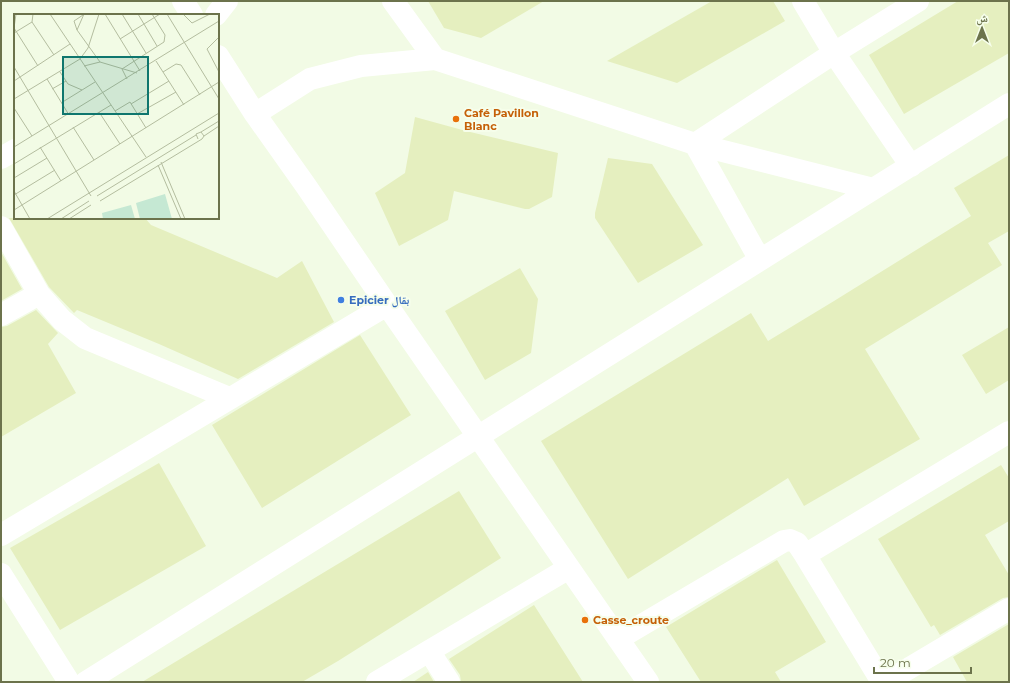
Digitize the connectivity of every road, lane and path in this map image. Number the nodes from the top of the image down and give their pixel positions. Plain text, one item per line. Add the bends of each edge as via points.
1 (183, 1) edge
2 (227, 1) edge
3 (393, 1) edge
4 (803, 1) edge
5 (918, 1) edge
6 (191, 14) edge
7 (217, 14) edge
8 (834, 53) junction
9 (219, 58) edge
10 (435, 59) junction
11 (1009, 104) edge
12 (255, 114) junction
13 (695, 144) junction
14 (14, 151) edge
15 (1, 158) edge
16 (910, 166) junction
17 (873, 189) junction
18 (1, 227) edge
19 (760, 260) junction
20 (39, 294) junction
21 (387, 305) junction
22 (1, 315) edge
23 (229, 398) junction
24 (1009, 432) edge
25 (478, 436) junction
26 (1, 535) edge
27 (805, 555) junction
28 (569, 568) junction
29 (1, 574) edge
30 (1009, 609) edge
31 (618, 639) junction
32 (429, 651) junction
33 (69, 682) edge
34 (86, 682) edge
35 (377, 682) edge
36 (450, 682) edge
37 (648, 682) edge
38 (882, 682) edge
39 (886, 682) edge

1 - 6 street
2 - 7 street
3 - 10 street
4 - 8 street
5 - 8 street
8 - 13 street
8 - 16 street
9 - 12 street
10 - 12 street via 361,66 310,79
10 - 13 street
11 - 16 street
12 - 21 street
13 - 17 street
13 - 19 street
14 - 15 street
16 - 17 street
17 - 19 street
18 - 20 street
19 - 25 street
20 - 22 street
20 - 23 street via 62,320 85,338
21 - 23 street
21 - 25 street
23 - 26 street
24 - 27 street
25 - 28 street
25 - 34 street
27 - 31 street via 794,541 784,541
27 - 38 street
28 - 31 street
28 - 32 street
29 - 33 street
30 - 39 street
31 - 37 street
32 - 35 street
32 - 36 street

